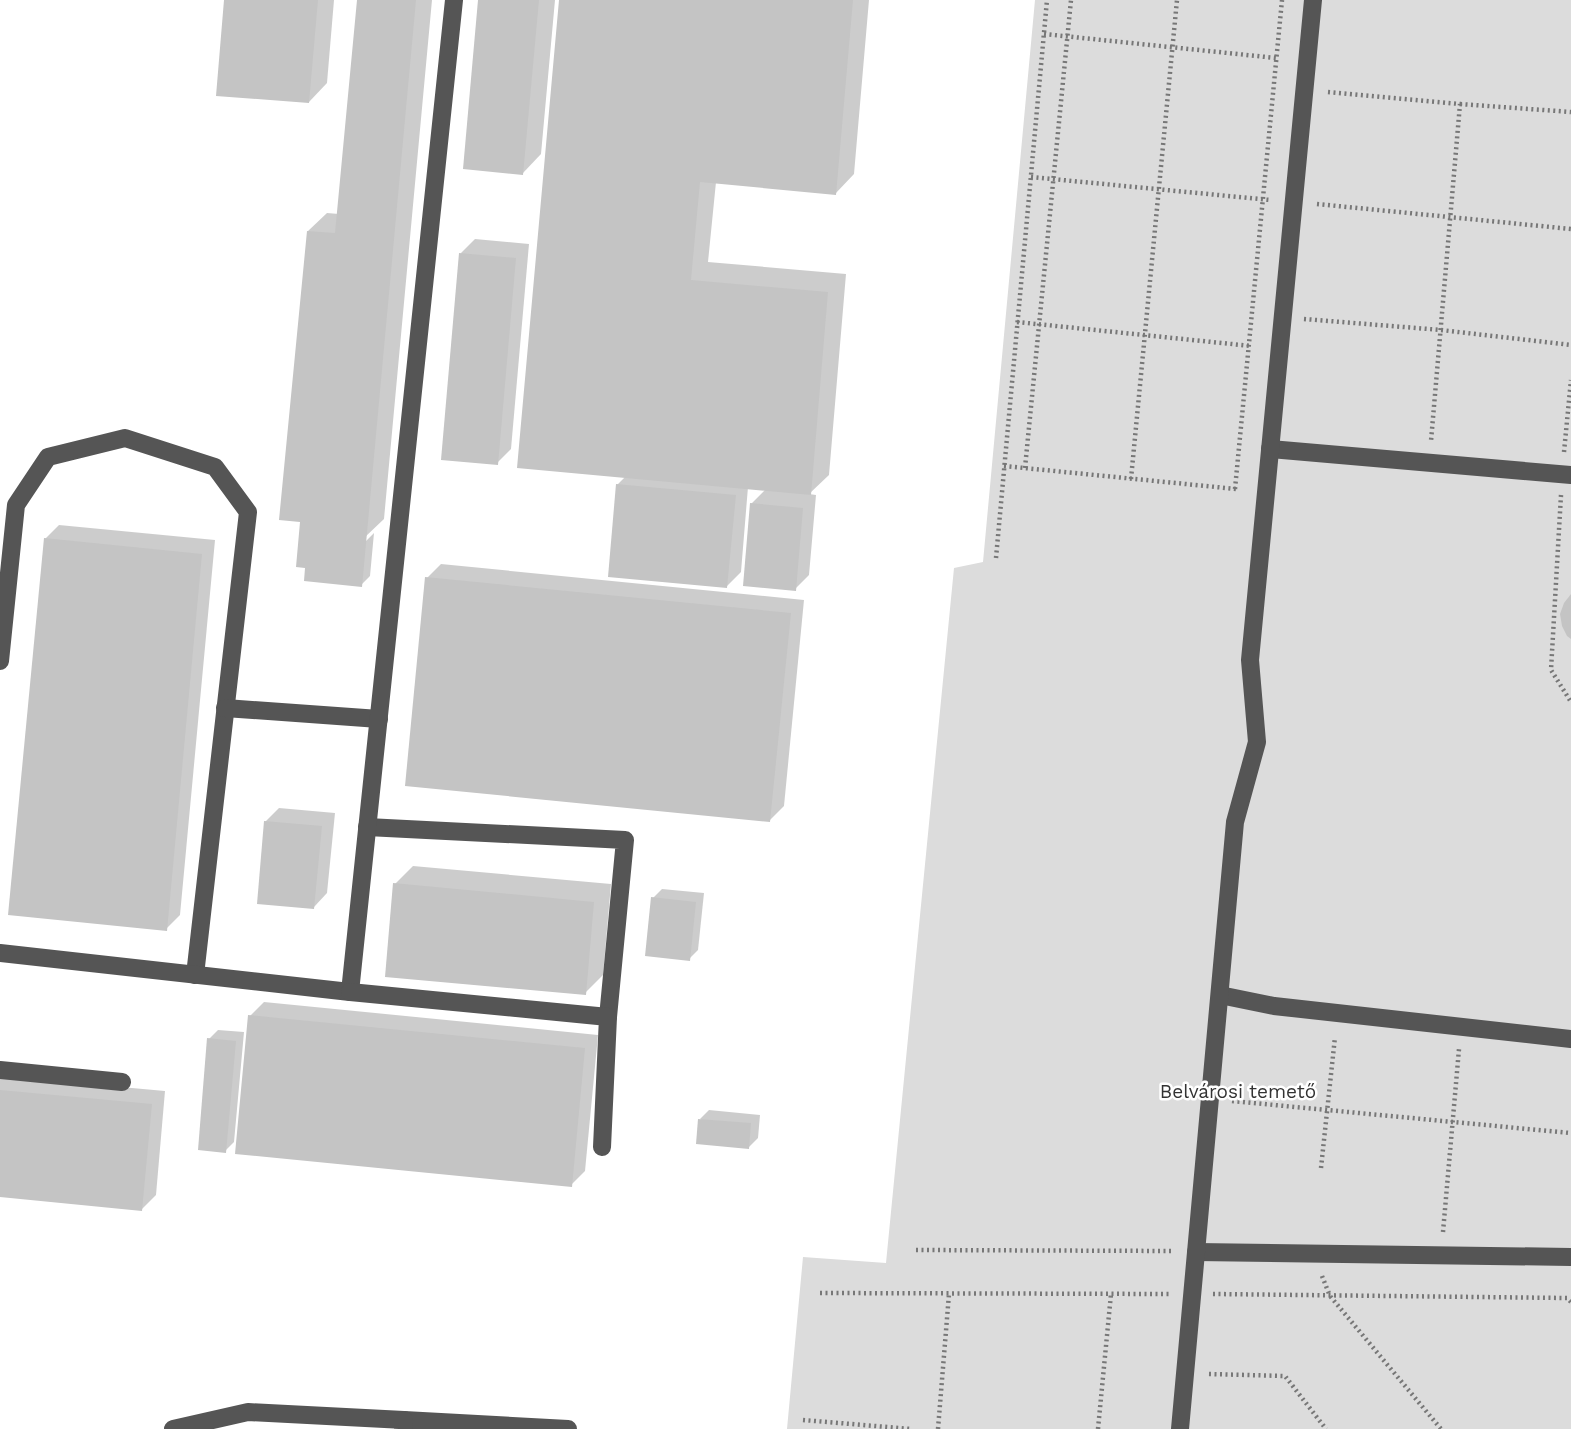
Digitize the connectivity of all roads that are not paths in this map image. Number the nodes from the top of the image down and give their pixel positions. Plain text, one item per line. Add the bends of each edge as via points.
1 (454, 0) edge
2 (1313, 0) edge
3 (1270, 449) junction
4 (1566, 475) edge
5 (0, 661) edge
6 (225, 708) junction
7 (379, 719) junction
8 (368, 827) junction
9 (0, 953) edge
10 (195, 975) junction
11 (350, 992) junction
12 (1220, 995) junction
13 (608, 1017) junction
14 (1571, 1039) edge
15 (0, 1070) edge
16 (122, 1082) dead end
17 (602, 1147) dead end
18 (1196, 1252) junction
19 (1571, 1257) edge
20 (403, 1425) edge
21 (173, 1429) edge
22 (568, 1429) edge
23 (1180, 1429) edge

1 - 7 lane
2 - 3 lane
3 - 4 lane
3 - 12 lane via 1250,660 1257,742 1236,822
5 - 6 lane via 16,505 48,457 125,438 215,467 248,512
6 - 7 lane
6 - 10 lane
7 - 8 lane
8 - 11 lane
8 - 13 lane via 625,840
9 - 10 lane
10 - 11 lane
11 - 13 lane
12 - 14 lane via 1274,1006
12 - 18 lane
13 - 17 lane
15 - 16 lane
18 - 19 lane
18 - 23 lane
20 - 21 lane via 248,1412
20 - 22 lane

